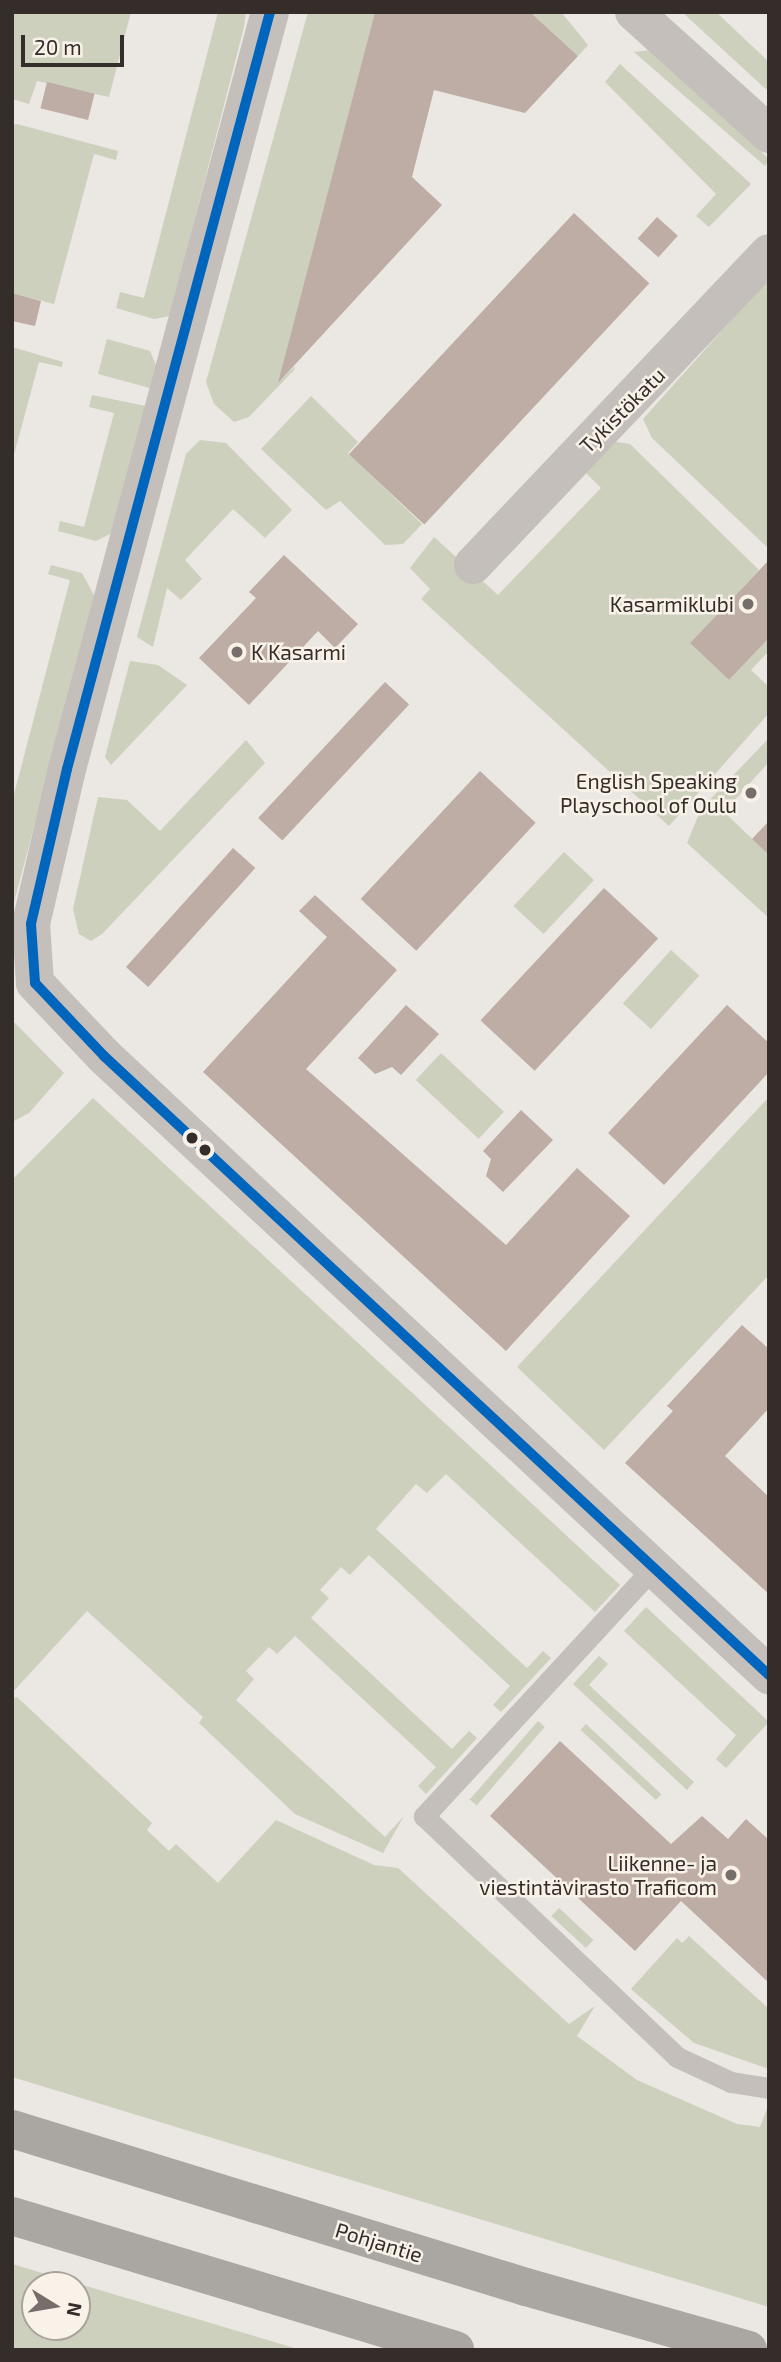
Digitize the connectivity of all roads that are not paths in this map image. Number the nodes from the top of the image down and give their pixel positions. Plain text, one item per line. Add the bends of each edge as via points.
1 (270, 12) edge
2 (634, 12) edge
3 (769, 134) edge
4 (769, 253) edge
5 (473, 565) dead end
6 (653, 1568) junction
7 (769, 1675) edge
8 (769, 2088) edge
9 (12, 2129) edge
10 (12, 2216) edge
11 (455, 2350) edge
12 (748, 2350) edge

1 - 6 street via 121,561 31,924 35,983 51,1006
2 - 3 street
4 - 5 street, Tykistökatu
6 - 7 street
6 - 8 lane via 424,1816 677,2057 731,2082
9 - 12 highway, Pohjantie via 526,2287
10 - 11 highway

